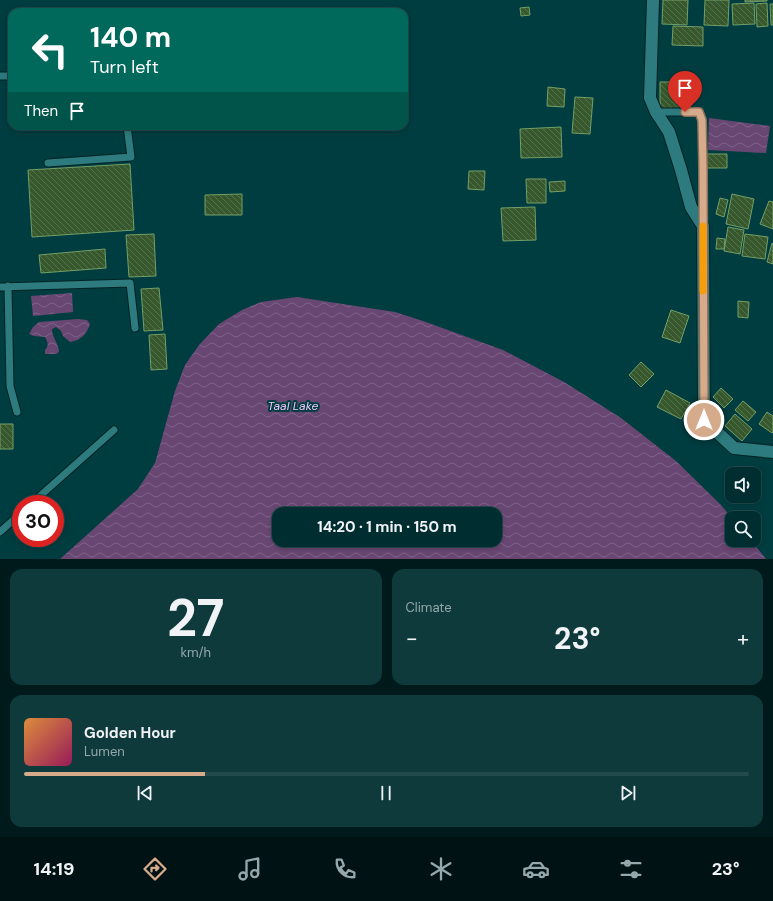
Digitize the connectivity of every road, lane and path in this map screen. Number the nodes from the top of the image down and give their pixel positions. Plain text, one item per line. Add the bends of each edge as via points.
1 (653, 0) edge
2 (656, 112) junction
3 (128, 130) edge
4 (48, 163) dead end
5 (703, 226) junction
6 (4, 287) edge
7 (135, 328) dead end
8 (17, 412) dead end
9 (114, 430) dead end
10 (773, 452) edge
11 (41, 495) edge
12 (12, 521) edge
13 (0, 532) edge

1 - 2 street via 650,98
2 - 5 street via 669,132 691,207
2 - 5 lane via 699,112 702,120
3 - 4 lane via 132,157
5 - 10 street via 704,420 734,448
6 - 7 lane via 130,283
6 - 8 lane via 10,386
9 - 11 lane
12 - 13 lane

